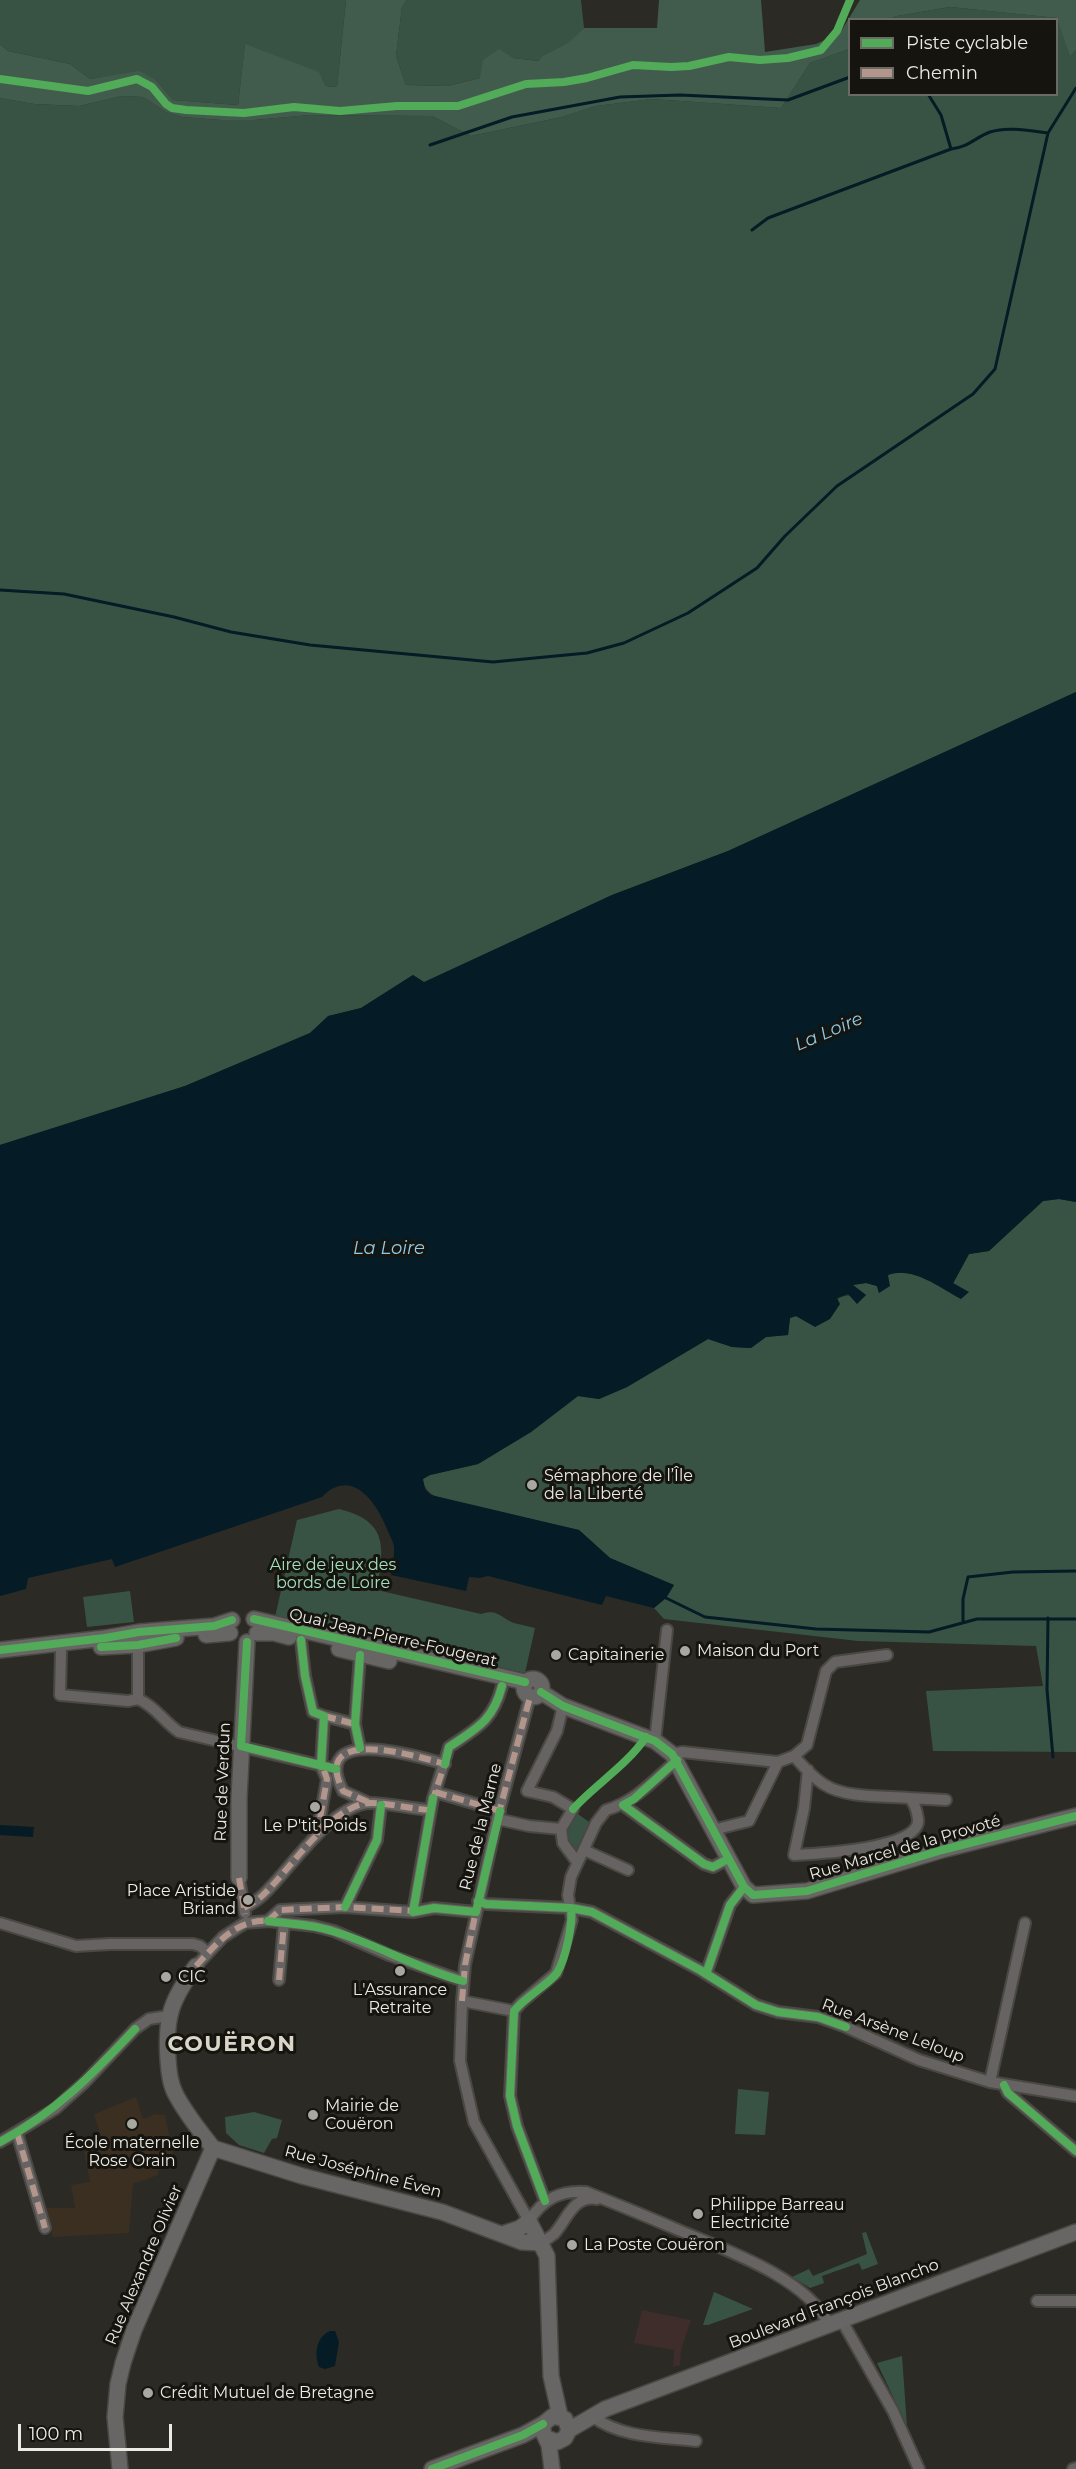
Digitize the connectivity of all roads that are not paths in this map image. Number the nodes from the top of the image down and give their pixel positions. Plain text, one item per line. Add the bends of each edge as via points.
1 (231, 1627) junction
2 (667, 1630) dead end
3 (253, 1631) junction
4 (301, 1640) junction
5 (138, 1645) junction
6 (0, 1650) edge
7 (61, 1651) junction
8 (360, 1655) junction
9 (887, 1655) dead end
10 (0, 1658) edge
11 (502, 1686) junction
12 (530, 1691) junction
13 (138, 1699) junction
14 (560, 1704) junction
15 (324, 1716) junction
16 (355, 1724) junction
17 (650, 1739) junction
18 (241, 1746) junction
19 (360, 1748) junction
20 (794, 1756) junction
21 (676, 1760) junction
22 (778, 1762) junction
23 (445, 1764) junction
24 (321, 1766) junction
25 (336, 1769) junction
26 (808, 1770) junction
27 (434, 1795) junction
28 (909, 1798) junction
29 (946, 1800) dead end
30 (376, 1804) junction
31 (623, 1805) junction
32 (431, 1810) junction
33 (498, 1815) junction
34 (1076, 1816) edge
35 (561, 1829) junction
36 (713, 1830) junction
37 (317, 1835) junction
38 (584, 1850) junction
39 (728, 1859) junction
40 (577, 1862) junction
41 (628, 1870) dead end
42 (239, 1878) joint
43 (744, 1887) junction
44 (345, 1907) junction
45 (477, 1907) junction
46 (244, 1908) junction
47 (571, 1908) junction
48 (413, 1912) junction
49 (268, 1921) junction
50 (0, 1923) edge
51 (245, 1923) junction
52 (284, 1923) junction
53 (1025, 1923) dead end
54 (208, 1953) junction
55 (196, 1966) joint
56 (706, 1974) junction
57 (279, 1980) dead end
58 (463, 1981) junction
59 (462, 2001) junction
60 (514, 2011) junction
61 (168, 2016) junction
62 (990, 2082) junction
63 (1004, 2085) junction
64 (1076, 2096) edge
65 (17, 2133) junction
66 (0, 2142) edge
67 (213, 2148) junction
68 (1076, 2151) edge
69 (564, 2193) junction
70 (545, 2201) junction
71 (613, 2202) junction
72 (571, 2208) junction
73 (529, 2221) junction
74 (45, 2228) dead end
75 (1076, 2232) edge
76 (502, 2234) junction
77 (542, 2243) junction
78 (1036, 2301) dead end
79 (1076, 2301) edge
80 (836, 2323) junction
81 (599, 2413) junction
82 (554, 2428) junction
83 (696, 2441) dead end
84 (120, 2469) edge
85 (432, 2469) edge
86 (450, 2469) edge
87 (554, 2469) edge
88 (919, 2469) edge

1 - 3 street, Quai Jean-Pierre-Fougerat via 237,1641
1 - 3 street, Quai Jean-Pierre-Fougerat via 241,1614 248,1615
1 - 5 street, Quai Jean-Pierre-Fougerat
1 - 6 street, Quai Jean-Pierre-Fougerat via 139,1632
2 - 17 street
3 - 4 street, Quai Jean-Pierre-Fougerat
3 - 12 street, Quai Jean-Pierre-Fougerat
3 - 18 street, Rue de Verdun
4 - 8 street, Quai Jean-Pierre-Fougerat
4 - 15 street via 313,1712
5 - 7 street, Quai Jean-Pierre-Fougerat
5 - 13 street
7 - 10 street, Quai Jean-Pierre-Fougerat
7 - 13 street via 60,1695
8 - 11 street, Quai Jean-Pierre-Fougerat
8 - 16 street
9 - 20 street via 835,1662 826,1671 807,1745
11 - 12 street, Quai Jean-Pierre-Fougerat
11 - 23 street via 492,1713 476,1730 449,1747
12 - 14 street, Quai Jean-Pierre-Fougerat
12 - 33 street, Rue de la Marne
13 - 18 street via 150,1704 179,1732
14 - 17 street, Quai Jean-Pierre-Fougerat
14 - 35 street via 557,1731 527,1791 553,1797 573,1809
15 - 16 street
15 - 24 street
16 - 19 street
17 - 21 street, Quai Jean-Pierre-Fougerat
18 - 24 street
18 - 42 street, Rue de Verdun
19 - 23 street
19 - 25 street via 342,1756
20 - 22 street
20 - 26 street
21 - 22 street via 682,1752
21 - 31 street
21 - 36 street
22 - 36 street via 748,1821
23 - 27 street
24 - 25 street
24 - 37 street via 327,1779
25 - 30 street via 342,1791
26 - 28 street via 825,1786 841,1791
26 - 28 street via 794,1855 880,1845 910,1836 919,1824 918,1813
27 - 32 street
27 - 33 street
28 - 29 street
30 - 32 street
30 - 37 street via 357,1806
30 - 44 street via 377,1840
31 - 38 street via 606,1810
31 - 39 street via 704,1864 713,1867
32 - 48 street
33 - 35 street via 529,1826
33 - 45 street, Rue de la Marne
34 - 43 street, Rue Marcel de la Provoté via 942,1850 807,1891 758,1896
35 - 40 street via 562,1843
36 - 39 street
37 - 46 street via 263,1895
38 - 40 street
38 - 41 street
39 - 43 street
40 - 47 street via 568,1895
42 - 46 street, Rue de Verdun
43 - 56 street via 729,1905
44 - 48 street, Rue Arsène Leloup
44 - 49 street, Rue Arsène Leloup via 280,1910
45 - 47 street, Rue Arsène Leloup via 486,1904
45 - 48 street, Rue Arsène Leloup
45 - 58 street, Rue de la Marne
46 - 51 street, Rue de Verdun
47 - 56 street, Rue Arsène Leloup via 596,1913
47 - 60 street via 572,1920 556,1973
49 - 51 street
49 - 52 street
50 - 54 street via 76,1946 193,1944
51 - 54 street
52 - 57 street
52 - 58 street via 334,1931
53 - 62 street
54 - 55 street
55 - 61 street via 183,1983
56 - 62 street, Rue Arsène Leloup via 756,2005 818,2017 919,2060
58 - 59 street, Rue de la Marne
59 - 60 street
59 - 73 street, Rue de la Marne via 460,2061 474,2122
60 - 70 street via 510,2096 526,2154
61 - 65 street via 148,2019 135,2029 86,2082 55,2109
61 - 67 street via 169,2075 175,2093
62 - 63 street, Rue Arsène Leloup
63 - 64 street, Rue Arsène Leloup
63 - 68 street via 1008,2093
65 - 66 street
65 - 74 street
67 - 76 street, Rue Joséphine Éven via 302,2176 442,2212
67 - 84 street, Rue Alexandre Olivier via 123,2363 115,2417
69 - 70 street
69 - 71 street via 586,2192
69 - 72 street
70 - 73 street
71 - 72 street via 592,2198
71 - 80 street via 760,2266
72 - 77 street
73 - 76 street
73 - 77 street
75 - 80 street, Boulevard François Blancho
76 - 77 street, Rue Joséphine Éven via 522,2242
77 - 82 street via 549,2264
78 - 79 street
80 - 81 street, Boulevard François Blancho
80 - 88 street via 893,2411
81 - 82 street, Boulevard François Blancho
81 - 83 street via 606,2427
82 - 85 street, Boulevard François Blancho via 523,2435
82 - 86 street, Boulevard François Blancho
82 - 87 street

